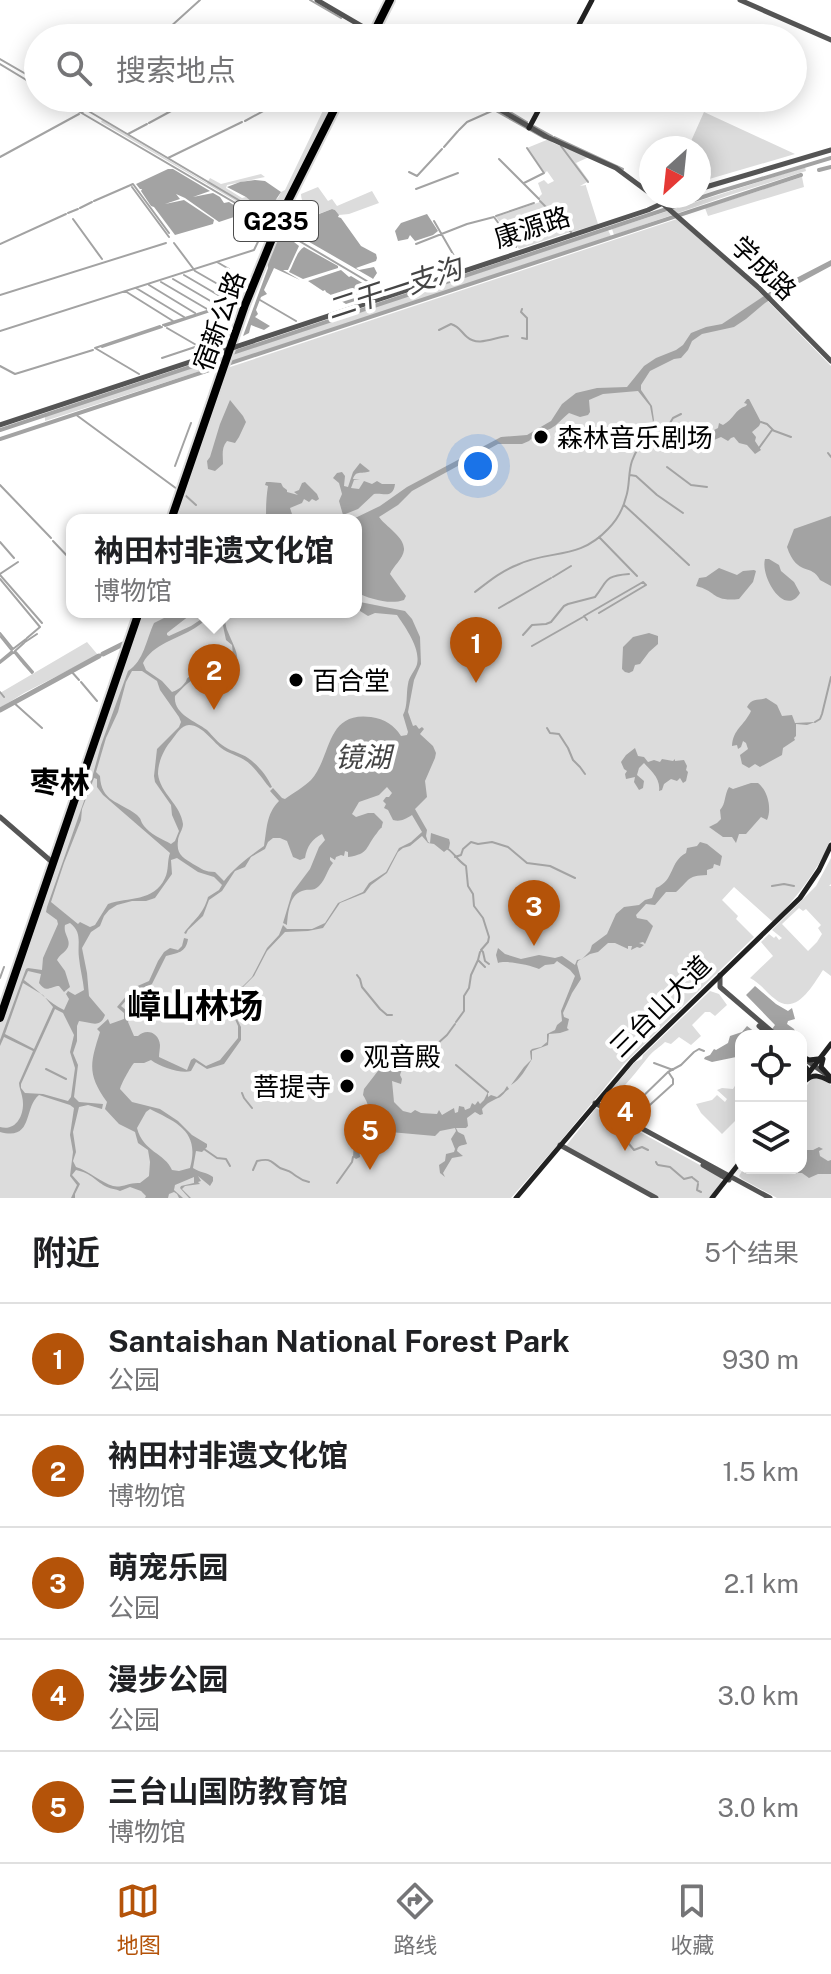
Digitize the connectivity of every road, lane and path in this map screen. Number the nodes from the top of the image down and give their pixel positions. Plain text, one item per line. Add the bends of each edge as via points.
1 (317, 0) edge
2 (388, 0) edge
3 (594, 0) edge
4 (742, 0) edge
5 (358, 24) edge
6 (376, 24) edge
7 (581, 24) edge
8 (797, 24) edge
9 (807, 28) edge
10 (831, 39) edge
11 (331, 112) edge
12 (503, 112) edge
13 (536, 112) edge
14 (528, 127) junction
15 (831, 150) edge
16 (639, 185) edge
17 (711, 185) edge
18 (652, 208) edge
19 (669, 208) edge
20 (228, 351) junction
21 (831, 361) edge
22 (0, 425) edge
23 (172, 514) edge
24 (136, 618) edge
25 (136, 618) edge
26 (0, 817) edge
27 (831, 847) edge
28 (52, 862) junction
29 (720, 976) junction
30 (706, 990) junction
31 (0, 1010) edge
32 (0, 1018) edge
33 (767, 1030) edge
34 (767, 1030) edge
35 (829, 1048) edge
36 (807, 1060) edge
37 (807, 1064) edge
38 (813, 1068) junction
39 (807, 1076) edge
40 (807, 1080) edge
41 (831, 1080) edge
42 (595, 1104) junction
43 (560, 1147) junction
44 (735, 1170) edge
45 (729, 1177) junction
46 (517, 1198) edge
47 (655, 1198) edge
48 (713, 1198) edge
49 (763, 1198) edge
50 (770, 1198) edge

1 - 5 street
2 - 6 highway
3 - 7 main road
4 - 8 street
9 - 10 street
11 - 20 highway, 宿新公路 / G235 via 278,216
12 - 14 street, 学成路
13 - 14 main road
14 - 16 street, 学成路 via 616,168
15 - 17 street
18 - 20 street, 康源路
19 - 21 street, 学成路
20 - 22 street, 康源路
20 - 23 highway, 宿新公路
24 - 28 highway
25 - 28 highway
26 - 28 street
27 - 29 main road, 三台山大道 via 800,898
28 - 31 highway
28 - 32 highway
29 - 30 main road, 三台山大道
29 - 33 street via 720,987
30 - 34 street via 718,989
30 - 42 main road, 三台山大道
35 - 36 main road
35 - 38 main road
35 - 41 main road via 821,1064
37 - 38 street
38 - 39 main road
38 - 41 street
40 - 41 main road
42 - 43 main road, 三台山大道
42 - 45 street
43 - 46 main road, 三台山大道
43 - 47 street
44 - 45 main road
45 - 48 main road
45 - 49 street
45 - 50 street

